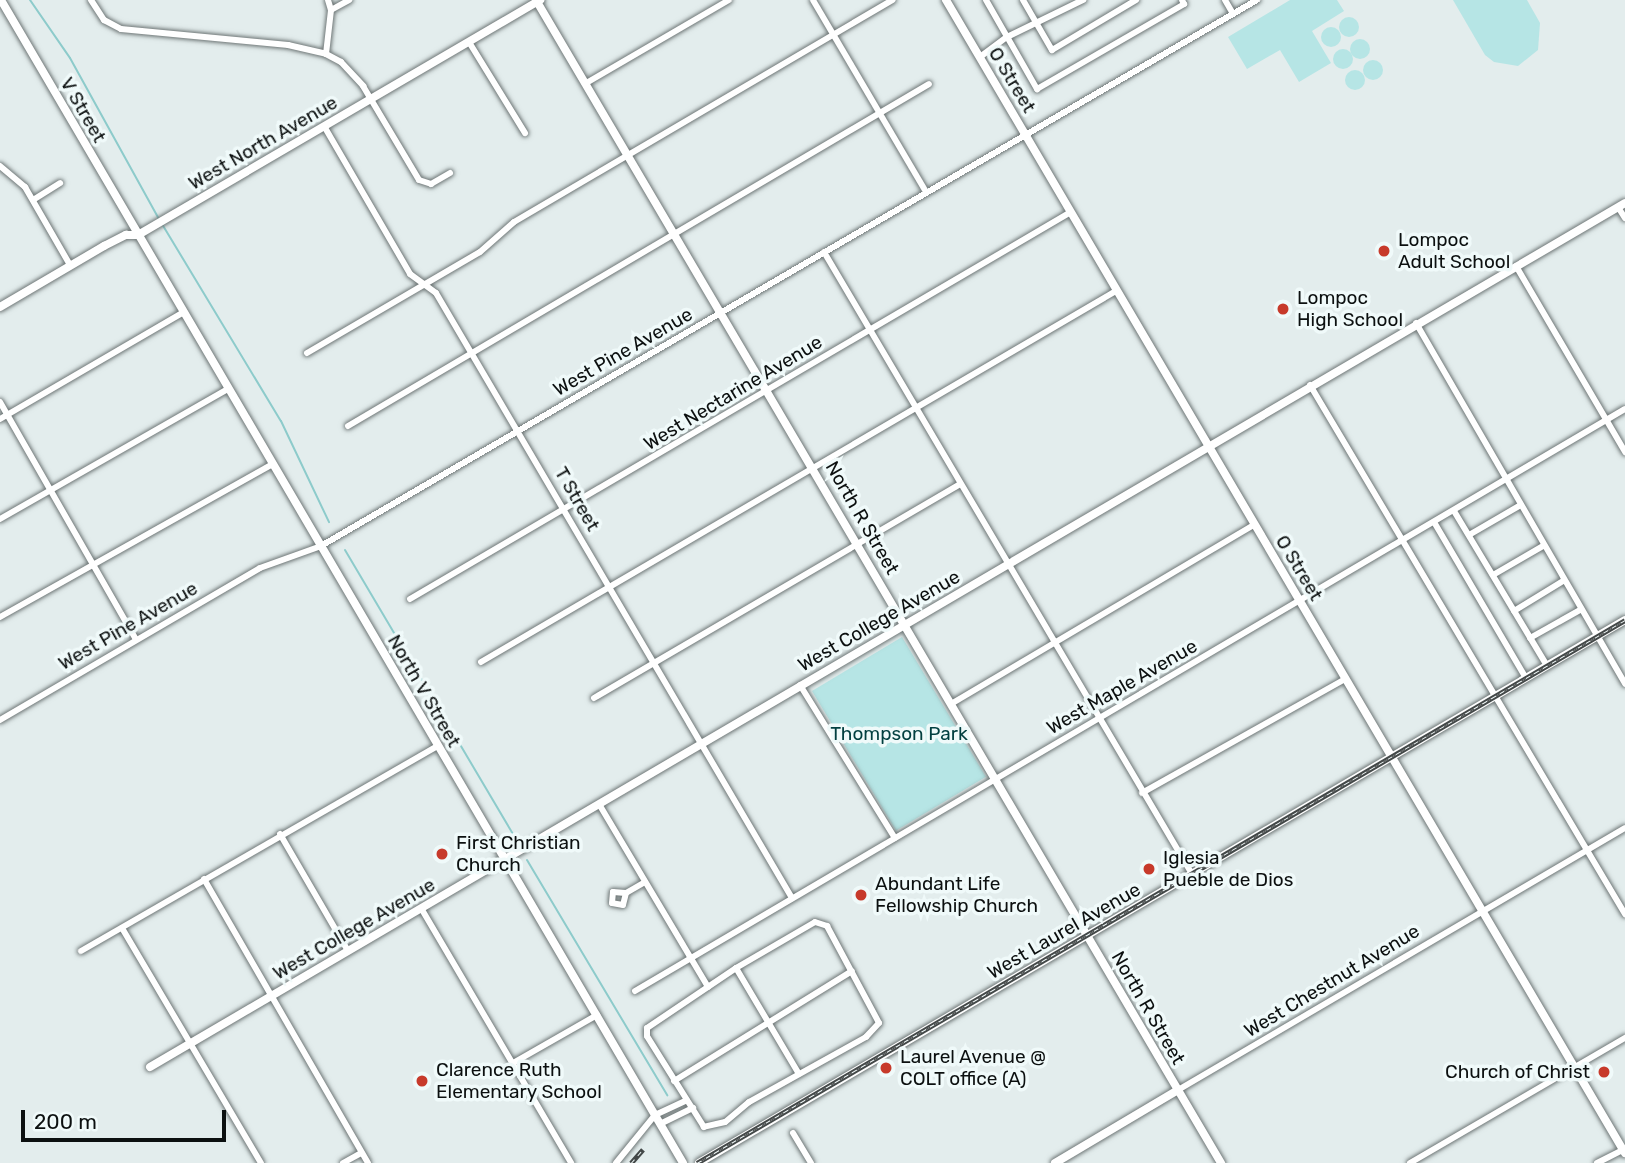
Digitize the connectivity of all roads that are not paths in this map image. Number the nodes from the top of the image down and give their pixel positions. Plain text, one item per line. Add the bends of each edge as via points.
1 (1, 0) edge
2 (91, 0) edge
3 (328, 0) edge
4 (349, 0) edge
5 (538, 0) edge
6 (729, 0) edge
7 (813, 0) edge
8 (894, 0) edge
9 (946, 0) edge
10 (986, 0) edge
11 (1023, 0) edge
12 (1083, 0) edge
13 (1136, 0) edge
14 (1182, 0) edge
15 (1225, 0) edge
16 (1257, 0) edge
17 (331, 10) junction
18 (1233, 14) junction
19 (1037, 24) junction
20 (834, 35) junction
21 (1007, 37) junction
22 (469, 42) junction
23 (326, 54) junction
24 (980, 57) junction
25 (588, 82) junction
26 (929, 84) dead end
27 (371, 98) junction
28 (881, 113) junction
29 (324, 125) junction
30 (525, 132) dead end
31 (1027, 135) junction
32 (631, 155) junction
33 (0, 166) edge
34 (450, 173) dead end
35 (60, 183) dead end
36 (926, 192) junction
37 (33, 200) junction
38 (1622, 205) edge
39 (1072, 212) junction
40 (1625, 218) edge
41 (677, 233) junction
42 (138, 235) junction
43 (824, 252) junction
44 (70, 265) junction
45 (1516, 266) junction
46 (427, 284) junction
47 (1116, 291) junction
48 (0, 307) edge
49 (723, 311) junction
50 (184, 312) junction
51 (1416, 323) junction
52 (870, 330) junction
53 (307, 353) dead end
54 (472, 353) junction
55 (1310, 385) junction
56 (228, 389) junction
57 (769, 389) junction
58 (0, 402) edge
59 (916, 408) junction
60 (1625, 410) edge
61 (7, 415) junction
62 (0, 419) edge
63 (1606, 421) junction
64 (348, 426) dead end
65 (519, 431) junction
66 (1209, 445) junction
67 (1625, 452) edge
68 (273, 464) junction
69 (814, 466) junction
70 (1504, 481) junction
71 (960, 484) junction
72 (51, 491) junction
73 (1519, 506) junction
74 (565, 511) junction
75 (1454, 511) junction
76 (0, 519) edge
77 (1434, 522) junction
78 (1255, 524) junction
79 (1469, 536) junction
80 (1402, 541) junction
81 (859, 542) junction
82 (321, 546) junction
83 (1543, 546) junction
84 (93, 565) junction
85 (1006, 565) junction
86 (1493, 575) junction
87 (1563, 581) junction
88 (610, 586) junction
89 (410, 599) dead end
90 (1301, 601) junction
91 (1580, 610) junction
92 (1514, 611) junction
93 (0, 617) edge
94 (1625, 620) edge
95 (904, 624) junction
96 (1596, 636) junction
97 (1530, 638) junction
98 (136, 639) junction
99 (1053, 643) junction
100 (481, 662) dead end
101 (653, 663) junction
102 (1548, 666) junction
103 (1526, 678) junction
104 (1345, 679) junction
105 (1625, 684) edge
106 (800, 685) junction
107 (1493, 697) junction
108 (594, 698) dead end
109 (951, 704) junction
110 (1098, 719) junction
111 (0, 720) edge
112 (700, 744) junction
113 (438, 746) junction
114 (1392, 757) junction
115 (994, 781) junction
116 (1142, 793) junction
117 (599, 804) junction
118 (1625, 828) edge
119 (280, 834) junction
120 (895, 838) junction
121 (1587, 849) junction
122 (505, 860) junction
123 (1192, 874) junction
124 (204, 879) junction
125 (645, 882) junction
126 (625, 893) dead end
127 (792, 898) junction
128 (421, 908) junction
129 (1482, 911) junction
130 (1625, 914) edge
131 (122, 928) junction
132 (1087, 936) junction
133 (81, 951) dead end
134 (348, 951) junction
135 (689, 957) junction
136 (736, 968) junction
137 (852, 971) junction
138 (708, 987) junction
139 (635, 992) dead end
140 (272, 996) junction
141 (597, 1015) junction
142 (770, 1020) junction
143 (1625, 1038) edge
144 (191, 1043) junction
145 (513, 1063) junction
146 (150, 1067) dead end
147 (1575, 1068) junction
148 (799, 1074) junction
149 (674, 1081) junction
150 (1178, 1090) junction
151 (687, 1100) junction
152 (693, 1108) junction
153 (655, 1115) junction
154 (660, 1124) junction
155 (793, 1133) dead end
156 (1624, 1152) edge
157 (362, 1153) junction
158 (1060, 1162) edge
159 (261, 1163) edge
160 (343, 1163) edge
161 (368, 1163) edge
162 (571, 1163) edge
163 (616, 1163) edge
164 (683, 1163) edge
165 (699, 1163) edge
166 (811, 1163) edge
167 (1221, 1163) edge
168 (1410, 1163) edge
169 (1597, 1163) edge

1 - 42 street, V Street
2 - 23 street via 104,20 121,29 288,45
3 - 17 street
4 - 17 street
5 - 22 street, West North Avenue
5 - 25 street, North R Street
6 - 25 street
7 - 20 street
8 - 20 street
9 - 24 street, O Street
10 - 21 street
11 - 19 street
12 - 19 street
13 - 19 street via 1052,50
14 - 21 street via 1184,4 1037,89
15 - 18 street
16 - 18 street, West Pine Avenue
17 - 23 street
18 - 31 street, West Pine Avenue
19 - 21 street
20 - 28 street
20 - 32 street
21 - 24 street
22 - 27 street, West North Avenue
22 - 30 street
23 - 27 street via 347,68
24 - 31 street, O Street
25 - 32 street, North R Street
26 - 28 street
27 - 29 street, West North Avenue
27 - 34 street via 419,180 431,184
28 - 36 street
28 - 41 street
29 - 42 street, West North Avenue
29 - 46 street, T Street via 410,274
31 - 36 street, West Pine Avenue
31 - 39 street, O Street
32 - 41 street, North R Street
32 - 46 street via 514,222 480,252
33 - 37 street
35 - 37 street
36 - 43 street, West Pine Avenue
37 - 44 street
38 - 40 street
38 - 45 street, West College Avenue
39 - 47 street, O Street
39 - 52 street, West Nectarine Avenue
41 - 49 street, North R Street
41 - 54 street
42 - 44 street, West North Avenue via 126,235
42 - 50 street, North V Street
43 - 49 street, West Pine Avenue
43 - 52 street
44 - 48 street, West North Avenue
45 - 51 street, West College Avenue
45 - 63 street
46 - 53 street
46 - 54 street, T Street
47 - 59 street
47 - 66 street, O Street
49 - 57 street, North R Street
49 - 65 street, West Pine Avenue
50 - 56 street, North V Street
50 - 61 street
51 - 55 street, West College Avenue
51 - 70 street
52 - 57 street, West Nectarine Avenue
52 - 59 street
54 - 64 street
54 - 65 street, T Street
55 - 66 street, West College Avenue
55 - 80 street
56 - 68 street, North V Street
56 - 72 street
57 - 69 street, North R Street
57 - 74 street, West Nectarine Avenue
58 - 61 street
59 - 69 street
59 - 71 street
60 - 63 street, West Maple Avenue
61 - 62 street
61 - 72 street
63 - 67 street
63 - 70 street, West Maple Avenue
65 - 74 street, T Street
65 - 82 street, West Pine Avenue
66 - 78 street, O Street
66 - 85 street, West College Avenue
68 - 82 street, North V Street
68 - 84 street
69 - 81 street, North R Street
69 - 88 street
70 - 73 street
70 - 75 street, West Maple Avenue
71 - 81 street
71 - 85 street
72 - 76 street
72 - 84 street
73 - 79 street
73 - 83 street
74 - 88 street, T Street
74 - 89 street, West Nectarine Avenue
75 - 77 street, West Maple Avenue
75 - 79 street
77 - 80 street, West Maple Avenue
77 - 103 street
78 - 90 street, O Street
78 - 99 street
79 - 86 street
80 - 90 street, West Maple Avenue
80 - 107 street
81 - 95 street, North R Street
81 - 101 street
82 - 98 street, West Pine Avenue via 260,568
82 - 113 street, North V Street
83 - 86 street
83 - 87 street
84 - 93 street
84 - 98 street
85 - 95 street, West College Avenue
85 - 99 street
86 - 92 street
87 - 91 street
87 - 92 street
88 - 100 street
88 - 101 street, T Street
90 - 104 street, O Street
90 - 110 street, West Maple Avenue
91 - 96 street
91 - 97 street
92 - 97 street
94 - 96 street, West Laurel Avenue
95 - 106 street, West College Avenue
95 - 109 street, North R Street
96 - 102 street, West Laurel Avenue
96 - 105 street
97 - 102 street
98 - 111 street, West Pine Avenue
99 - 109 street
99 - 110 street
101 - 108 street
101 - 112 street, T Street
102 - 103 street, West Laurel Avenue
103 - 107 street, West Laurel Avenue
104 - 114 street, O Street
104 - 116 street
106 - 112 street, West College Avenue
106 - 120 street
107 - 114 street, West Laurel Avenue
107 - 121 street
109 - 115 street, North R Street
110 - 115 street, West Maple Avenue
110 - 116 street
112 - 117 street, West College Avenue
112 - 127 street, T Street
113 - 119 street
113 - 122 street, North V Street
114 - 123 street, West Laurel Avenue
114 - 129 street, O Street
115 - 120 street, West Maple Avenue
115 - 132 street, North R Street
116 - 123 street
117 - 122 street, West College Avenue
117 - 125 street
118 - 121 street, West Chestnut Avenue
119 - 124 street
119 - 134 street
120 - 127 street, West Maple Avenue
121 - 129 street, West Chestnut Avenue
121 - 130 street
122 - 128 street, West College Avenue
122 - 141 street, North V Street
123 - 132 street, West Laurel Avenue
124 - 131 street
124 - 140 street
125 - 126 street
125 - 135 street
127 - 135 street, West Maple Avenue
128 - 134 street, West College Avenue
128 - 145 street
129 - 147 street, O Street
129 - 150 street, West Chestnut Avenue
131 - 133 street
131 - 144 street
132 - 150 street, North R Street
132 - 165 street, West Laurel Avenue
134 - 140 street, West College Avenue
135 - 138 street
135 - 139 street, West Maple Avenue
136 - 137 street via 815,922 827,926
136 - 138 street
136 - 142 street
137 - 142 street
137 - 148 street via 879,1023 866,1037
138 - 149 street via 647,1028
140 - 144 street, West College Avenue
140 - 157 street
141 - 145 street
141 - 153 street, North V Street
142 - 148 street
142 - 149 street
143 - 147 street
144 - 146 street, West College Avenue
144 - 159 street
145 - 162 street
147 - 156 street, O Street
147 - 168 street
148 - 152 street via 749,1102 716,1128 704,1127
149 - 151 street
150 - 158 street, West Chestnut Avenue
150 - 167 street, North R Street
151 - 152 street
151 - 153 street
152 - 154 street
153 - 154 street, North V Street
153 - 163 street
154 - 164 street, North V Street
155 - 166 street
156 - 169 street
157 - 160 street
157 - 161 street

